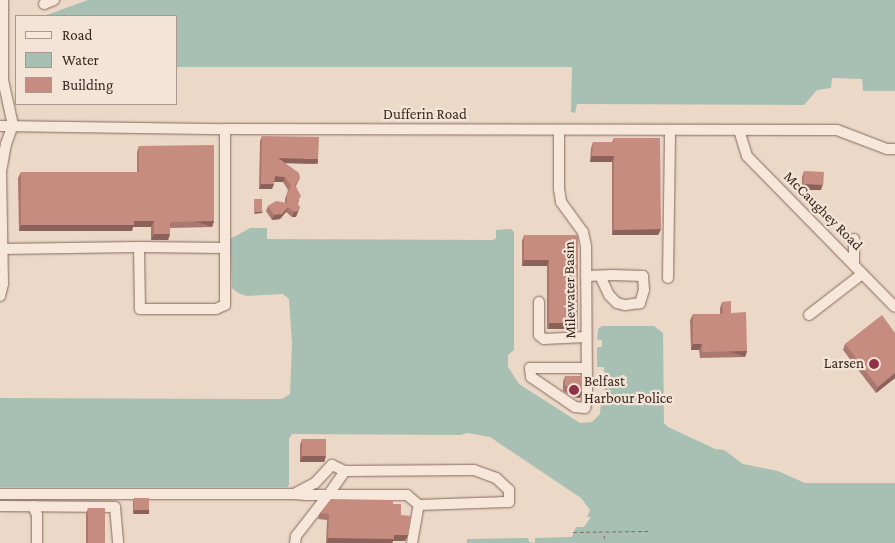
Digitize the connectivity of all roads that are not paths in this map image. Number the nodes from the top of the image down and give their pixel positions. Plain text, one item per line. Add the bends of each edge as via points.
1 (4, 0) edge
2 (13, 125) junction
3 (0, 126) edge
4 (225, 129) junction
5 (559, 130) junction
6 (670, 130) junction
7 (739, 130) junction
8 (895, 149) edge
9 (0, 218) edge
10 (854, 239) dead end
11 (139, 247) junction
12 (225, 248) junction
13 (2, 249) junction
14 (854, 265) junction
15 (862, 274) junction
16 (586, 276) junction
17 (600, 276) junction
18 (668, 278) dead end
19 (0, 296) edge
20 (539, 302) dead end
21 (895, 307) edge
22 (809, 315) dead end
23 (586, 337) junction
24 (586, 368) junction
25 (345, 471) junction
26 (0, 494) edge
27 (295, 494) junction
28 (328, 495) junction
29 (419, 505) junction
30 (0, 506) edge
31 (33, 506) junction
32 (37, 543) edge
33 (118, 543) edge
34 (295, 543) edge
35 (412, 543) edge

1 - 2 street via 3,80
2 - 3 street, Dufferin Road
2 - 4 street, Dufferin Road
2 - 9 street via 1,172
4 - 5 street, Dufferin Road
4 - 12 street
5 - 6 street, Dufferin Road
5 - 16 street, Milewater Basin via 559,189 562,202 583,232
6 - 7 street, Dufferin Road
6 - 18 street
7 - 8 street, Dufferin Road via 837,130
7 - 14 street, McCaughey Road via 747,156
9 - 13 street
10 - 14 street
11 - 12 street
11 - 12 street via 140,309 216,309 225,305
11 - 13 street
13 - 19 street
14 - 15 street, McCaughey Road
15 - 21 street, McCaughey Road
15 - 22 street
16 - 17 street
16 - 23 street, Milewater Basin
17 - 17 street via 643,276 644,290 640,303 617,303 609,295
20 - 23 street via 539,335 544,339
23 - 24 street, Milewater Basin
24 - 24 street, Milewater Basin via 530,368 531,377 575,407 585,408
25 - 27 street via 332,466 315,483
25 - 28 street
25 - 29 street via 474,470 496,478 509,490 509,502
26 - 27 street
27 - 28 street
28 - 29 street via 408,496
28 - 34 street via 296,536
29 - 35 street
30 - 31 street
31 - 32 street via 37,515
31 - 33 street via 115,506

